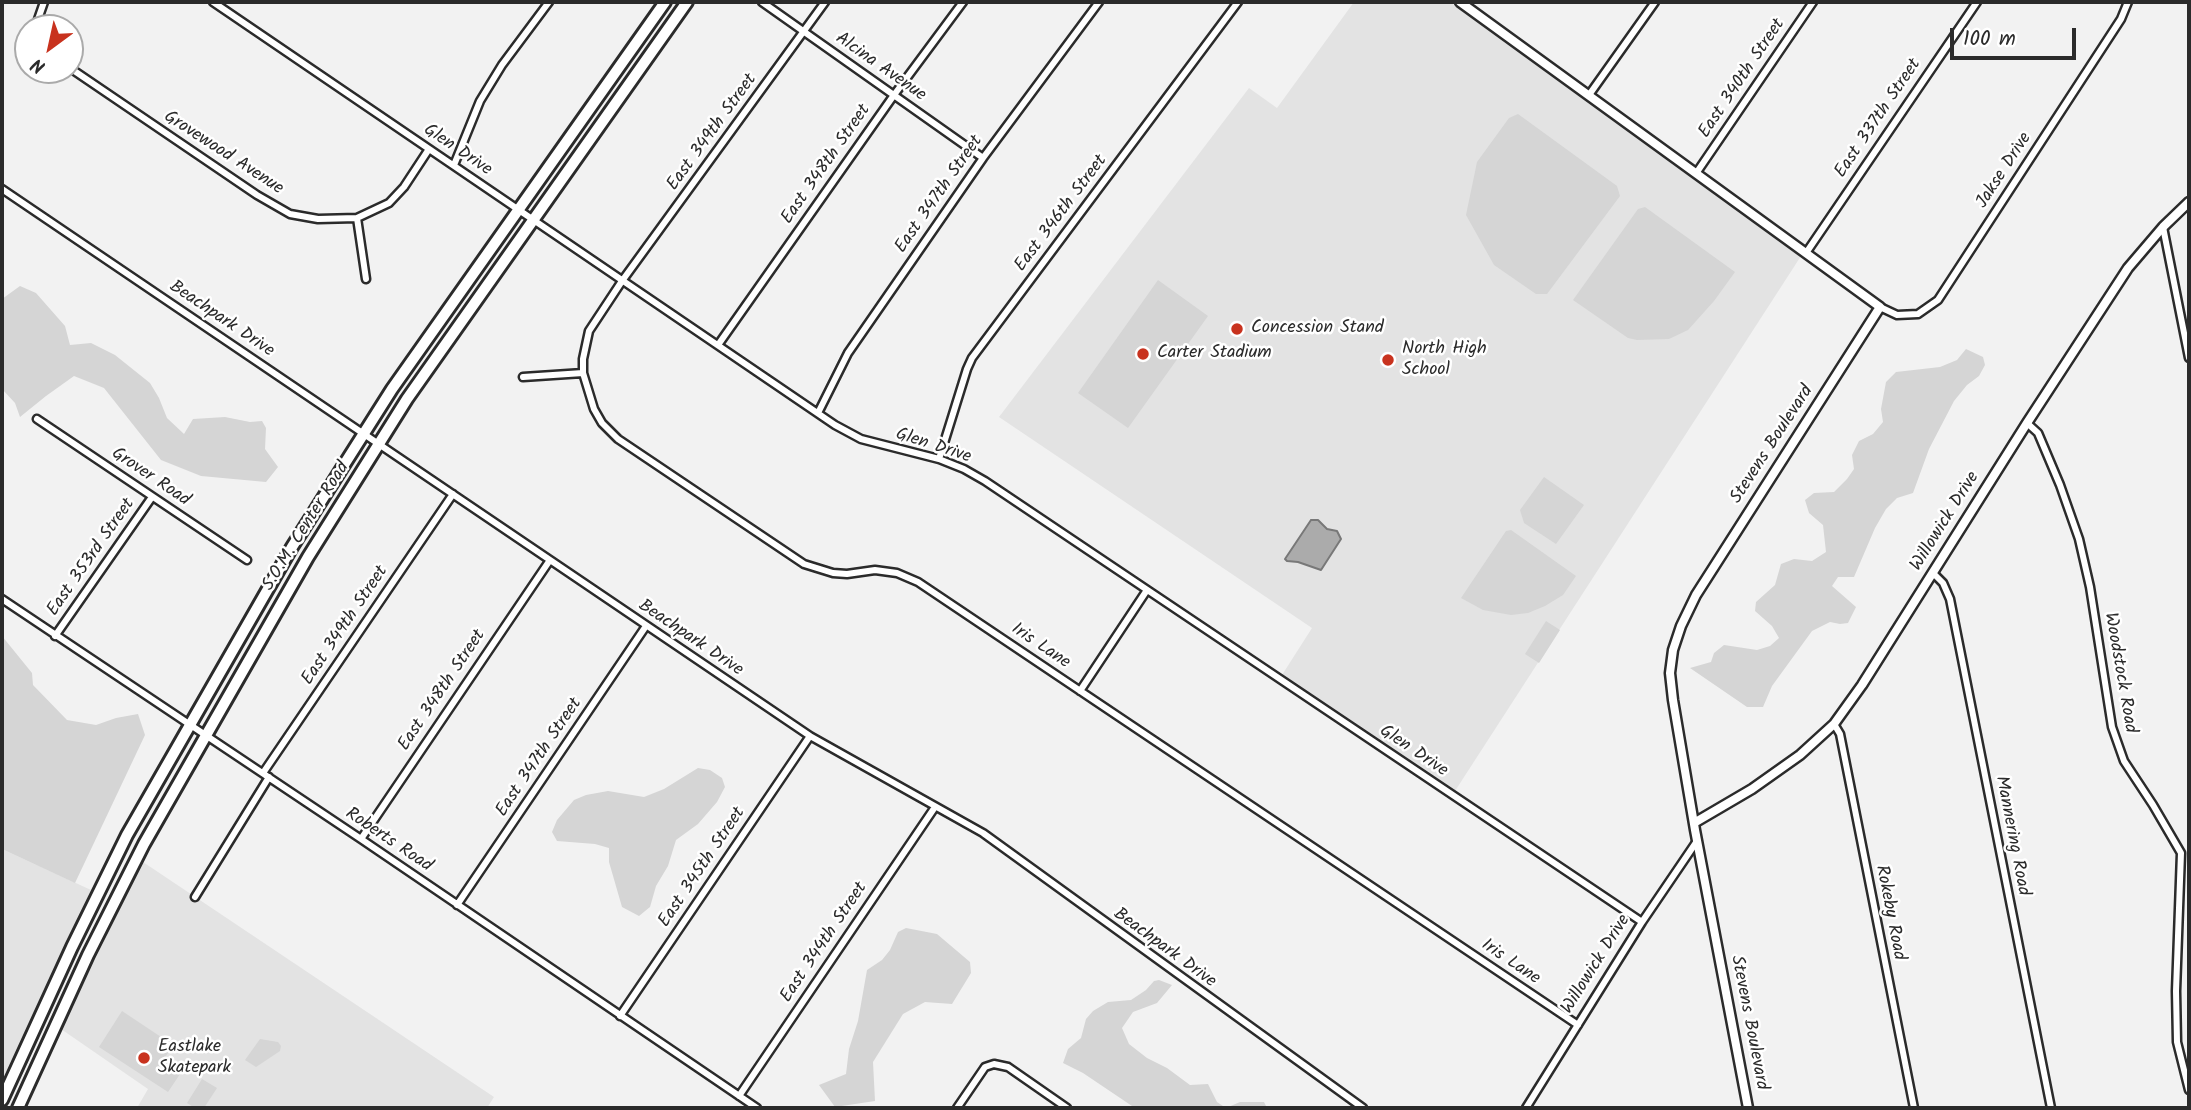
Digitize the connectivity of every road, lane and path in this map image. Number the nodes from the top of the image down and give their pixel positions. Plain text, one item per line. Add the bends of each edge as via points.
1 (213, 2) edge
2 (549, 2) edge
3 (665, 2) edge
4 (687, 2) edge
5 (762, 2) edge
6 (825, 2) edge
7 (962, 2) edge
8 (1099, 2) edge
9 (1238, 2) edge
10 (1460, 2) edge
11 (1656, 2) edge
12 (1813, 2) edge
13 (1977, 2) edge
14 (2128, 2) edge
15 (804, 31) junction
16 (84, 78) edge
17 (894, 94) junction
18 (1589, 95) junction
19 (429, 149) junction
20 (983, 158) junction
21 (454, 165) junction
22 (1697, 173) junction
23 (2, 189) edge
24 (2189, 202) edge
25 (519, 209) junction
26 (358, 218) junction
27 (534, 220) junction
28 (2163, 227) junction
29 (1806, 253) junction
30 (366, 279) dead end
31 (622, 281) junction
32 (1880, 307) junction
33 (718, 345) junction
34 (2189, 358) edge
35 (583, 373) junction
36 (523, 377) dead end
37 (818, 413) junction
38 (37, 418) dead end
39 (2027, 423) junction
40 (364, 433) junction
41 (380, 443) junction
42 (939, 459) junction
43 (453, 494) junction
44 (152, 497) junction
45 (247, 560) dead end
46 (550, 560) junction
47 (1933, 573) junction
48 (1147, 590) junction
49 (2, 599) edge
50 (646, 626) junction
51 (55, 636) junction
52 (1080, 691) junction
53 (1834, 724) junction
54 (189, 725) junction
55 (205, 734) junction
56 (810, 736) junction
57 (266, 775) junction
58 (935, 807) junction
59 (1694, 822) junction
60 (361, 839) junction
61 (1698, 841) junction
62 (2185, 852) edge
63 (195, 897) dead end
64 (457, 905) junction
65 (1642, 922) junction
66 (620, 1016) junction
67 (1578, 1026) junction
68 (2189, 1090) edge
69 (739, 1096) junction
70 (2, 1100) edge
71 (18, 1108) edge
72 (757, 1108) edge
73 (957, 1108) edge
74 (1067, 1108) edge
75 (1363, 1108) edge
76 (1526, 1108) edge
77 (1748, 1108) edge
78 (1914, 1108) edge
79 (2051, 1108) edge

1 - 19 street, Glen Drive
2 - 21 street via 480,101
3 - 25 main road, S.O.M. Center Road
4 - 27 main road, S.O.M. Center Road
5 - 15 street, Alcina Avenue
6 - 15 street, East 349th Street
7 - 17 street, East 348th Street
8 - 20 street, East 347th Street
9 - 42 street, East 346th Street via 972,358
10 - 18 street
11 - 18 street
12 - 22 street, East 340th Street
13 - 29 street, East 337th Street
14 - 32 street, Jakse Drive via 1938,300 1918,314 1897,315
15 - 17 street, Alcina Avenue
15 - 31 street, East 349th Street
16 - 26 street, Grovewood Avenue via 290,214
17 - 20 street, Alcina Avenue
17 - 33 street, East 348th Street
18 - 22 street
19 - 21 street, Glen Drive
19 - 26 street, Grovewood Avenue via 389,203
20 - 37 street, East 347th Street via 848,354
21 - 25 street, Glen Drive
22 - 29 street
23 - 40 street, Beachpark Drive
24 - 28 street, Willowick Drive
25 - 27 street, Glen Drive
25 - 40 main road, S.O.M. Center Road
26 - 30 street
27 - 31 street, Glen Drive
27 - 41 main road, S.O.M. Center Road
28 - 34 street
28 - 39 street, Willowick Drive via 2128,268
29 - 32 street
31 - 33 street, Glen Drive
31 - 35 street, Iris Lane via 589,331
32 - 59 street, Stevens Boulevard via 1696,594 1681,625 1670,673
33 - 37 street, Glen Drive
35 - 36 street
35 - 52 street, Iris Lane via 594,409 618,439 804,564 833,573 897,573 918,582
37 - 42 street, Glen Drive via 861,439
38 - 44 street, Grover Road
39 - 47 street, Willowick Drive
39 - 62 street, Woodstock Road via 2038,433 2079,539 2112,727 2124,761
40 - 41 street, Beachpark Drive
40 - 54 main road, S.O.M. Center Road
41 - 43 street, Beachpark Drive
41 - 55 main road, S.O.M. Center Road
42 - 48 street, Glen Drive via 985,481
43 - 46 street, Beachpark Drive
43 - 57 street, East 349th Street
44 - 45 street, Grover Road
44 - 51 street, East 353rd Street
46 - 50 street, Beachpark Drive
46 - 60 street, East 348th Street
47 - 53 street, Willowick Drive
47 - 79 street, Mannering Road via 1950,599
48 - 52 street
48 - 65 street, Glen Drive
49 - 51 street, Roberts Road
50 - 56 street, Beachpark Drive
50 - 64 street, East 347th Street
51 - 54 street, Roberts Road
52 - 67 street, Iris Lane
53 - 59 street, Willowick Drive via 1800,755
53 - 78 street, Rokeby Road via 1840,734
54 - 55 street, Roberts Road
54 - 70 main road, S.O.M. Center Road via 127,835
55 - 57 street, Roberts Road
55 - 71 main road, S.O.M. Center Road via 125,881
56 - 58 street, Beachpark Drive
56 - 66 street, East 345th Street
57 - 60 street, Roberts Road
57 - 63 street, East 349th Street
58 - 69 street, East 344th Street
58 - 75 street, Beachpark Drive via 983,834
59 - 61 street, Stevens Boulevard
60 - 64 street, Roberts Road
61 - 65 street, Willowick Drive
61 - 77 street, Stevens Boulevard
62 - 68 street, Woodstock Road via 2176,1016 2177,1042
64 - 66 street, Roberts Road
65 - 67 street, Willowick Drive
66 - 69 street, Roberts Road
67 - 76 street, Willowick Drive
69 - 72 street, Roberts Road
73 - 74 street via 985,1068 994,1063

